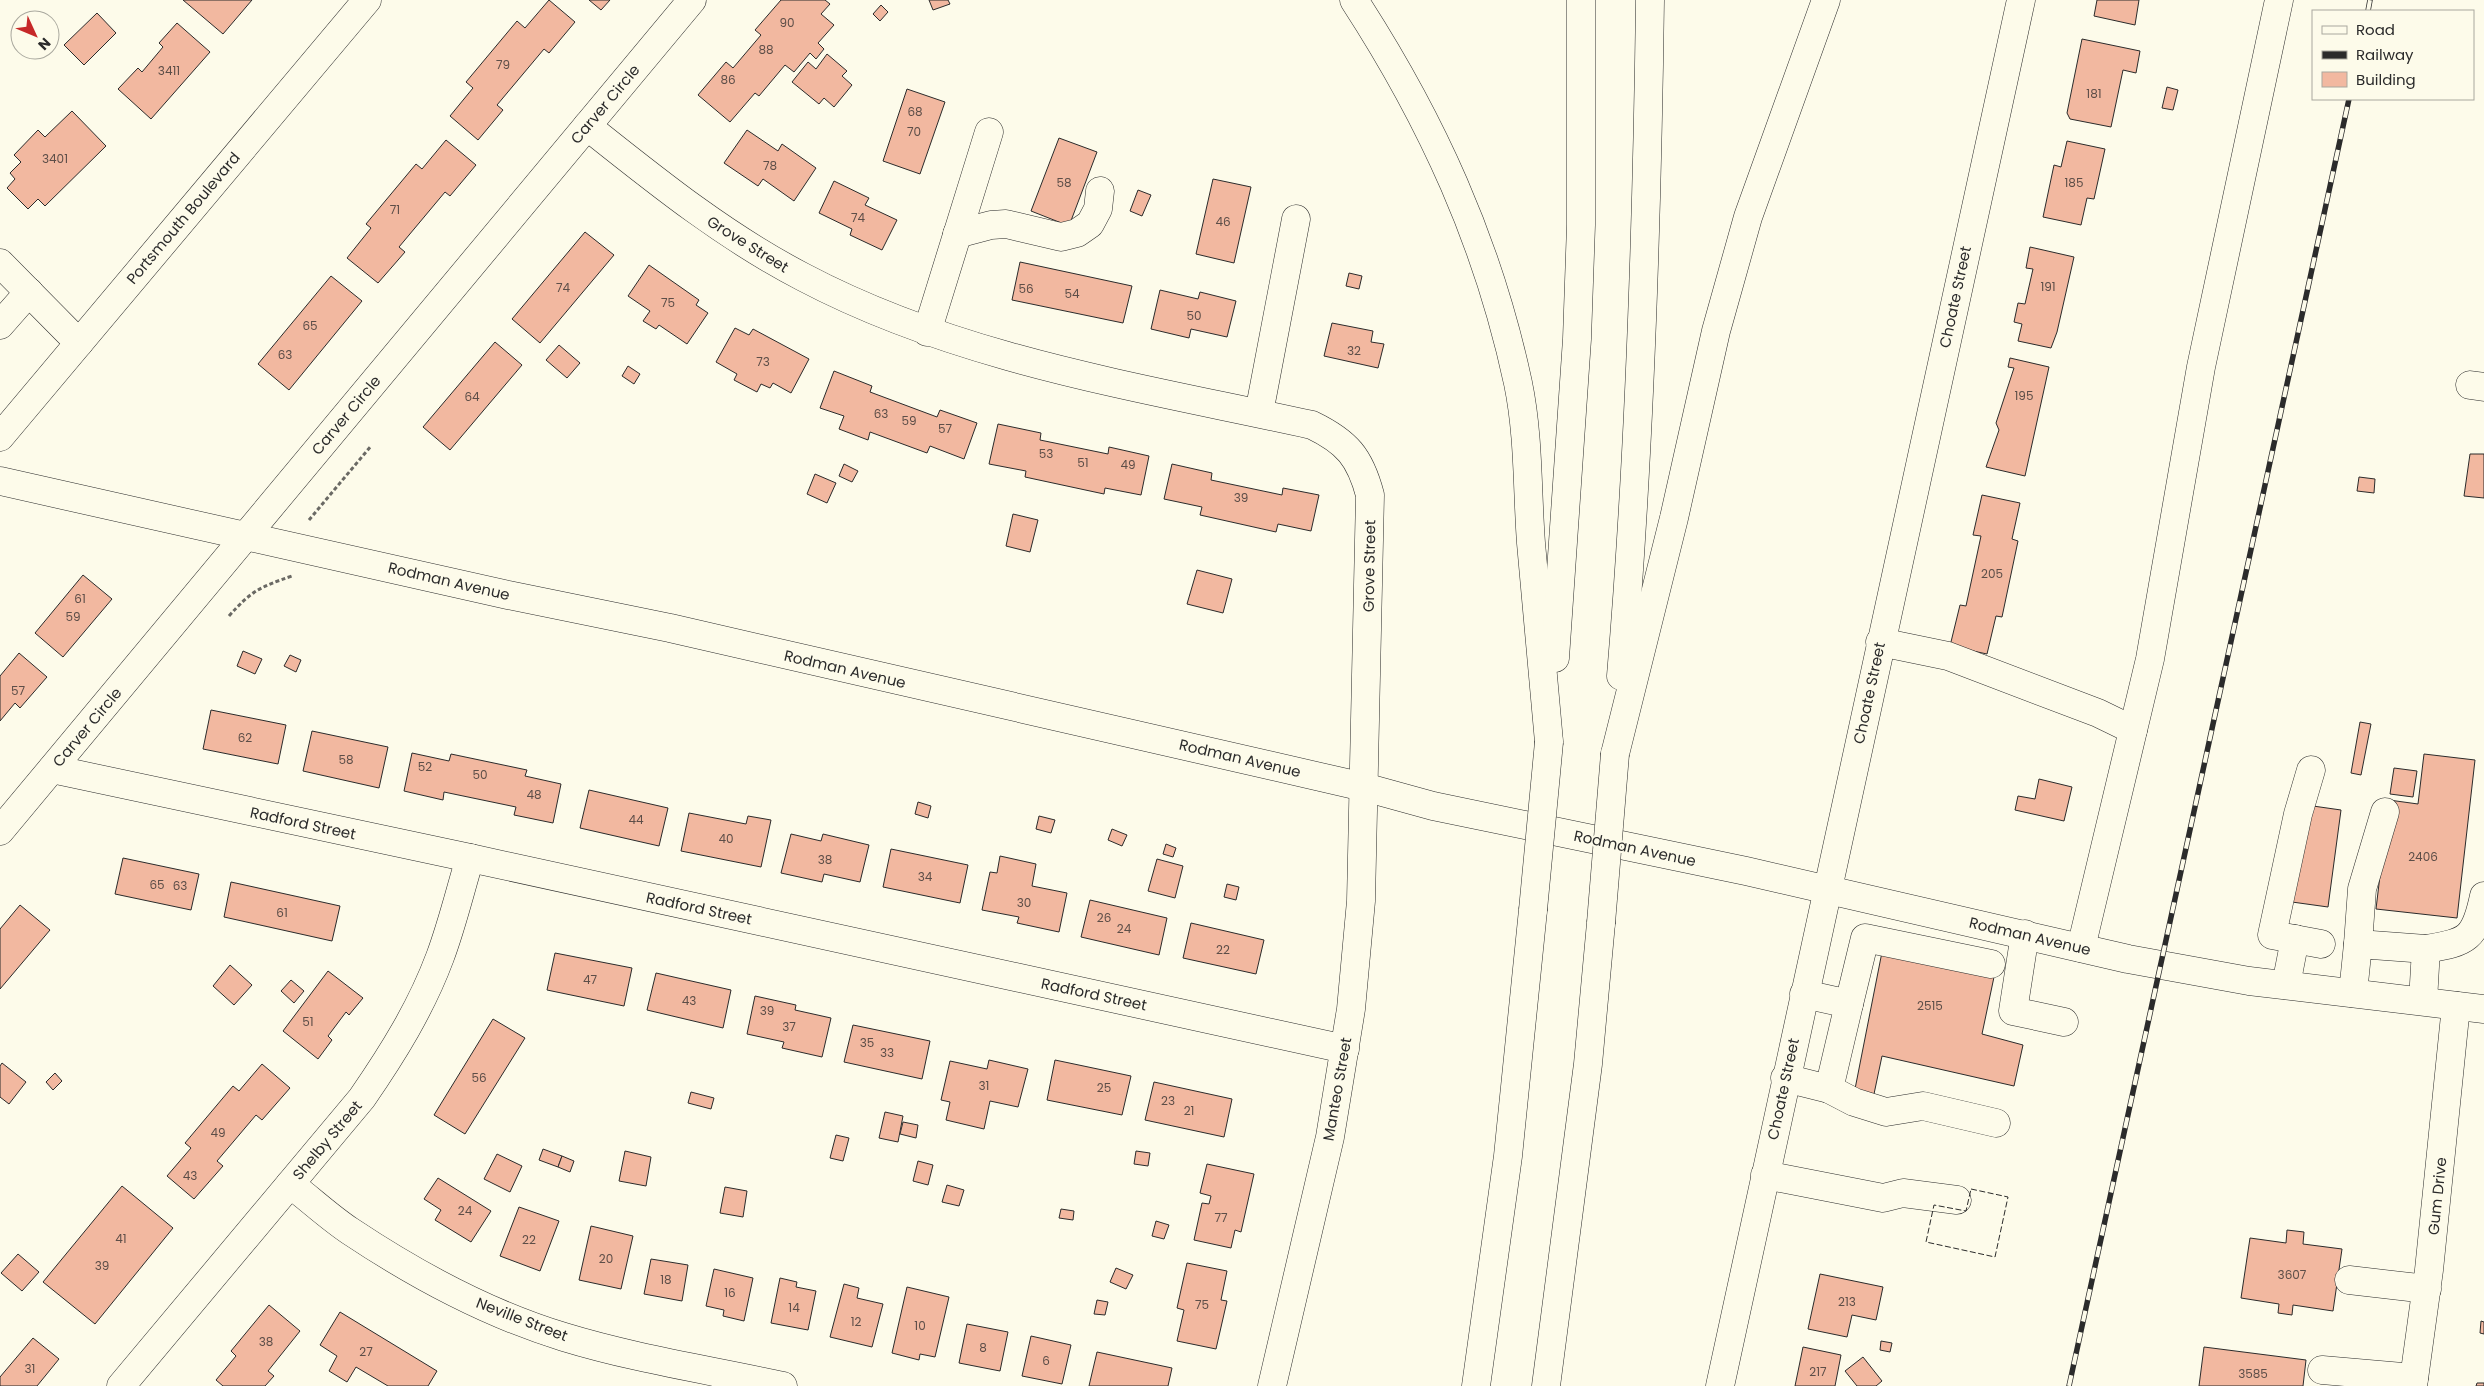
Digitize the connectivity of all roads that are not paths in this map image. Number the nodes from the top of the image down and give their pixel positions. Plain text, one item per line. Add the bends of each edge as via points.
1 (367, 0) edge
2 (692, 0) edge
3 (1354, 0) edge
4 (1581, 0) edge
5 (1650, 0) edge
6 (1826, 0) edge
7 (2021, 0) edge
8 (2279, 0) edge
9 (587, 126) junction
10 (989, 132) dead end
11 (1100, 191) dead end
12 (1296, 219) dead end
13 (957, 234) junction
14 (0, 263) edge
15 (29, 292) junction
16 (0, 325) edge
17 (928, 332) junction
18 (79, 343) junction
19 (1259, 413) junction
20 (0, 437) edge
21 (0, 481) edge
22 (246, 535) junction
23 (1880, 642) junction
24 (2133, 730) junction
25 (1549, 742) junction
26 (1615, 754) junction
27 (52, 770) junction
28 (2311, 770) dead end
29 (1364, 786) junction
30 (2385, 812) dead end
31 (0, 831) edge
32 (470, 858) junction
33 (1826, 890) junction
34 (2484, 896) edge
35 (2025, 934) junction
36 (2358, 944) junction
37 (2080, 948) junction
38 (2426, 949) junction
39 (1990, 964) dead end
40 (2286, 985) junction
41 (2353, 993) junction
42 (1804, 994) junction
43 (2423, 1001) junction
44 (1849, 1004) junction
45 (2456, 1006) junction
46 (2484, 1009) edge
47 (2064, 1022) dead end
48 (1345, 1049) junction
49 (1785, 1078) junction
50 (1829, 1090) junction
51 (1996, 1123) dead end
52 (1765, 1175) junction
53 (290, 1184) junction
54 (1957, 1200) dead end
55 (2349, 1280) dead end
56 (2427, 1289) junction
57 (2322, 1370) dead end
58 (2414, 1382) edge
59 (121, 1386) edge
60 (783, 1386) edge
61 (1272, 1386) edge
62 (1476, 1386) edge
63 (1546, 1386) edge
64 (1720, 1386) edge

1 - 18 main road, Portsmouth Boulevard
2 - 9 main road, Carver Circle
3 - 25 main road via 1388,52 1433,134 1469,216 1497,299 1518,384 1527,454 1531,542
4 - 25 main road via 1581,216 1577,338
5 - 26 main road via 1647,206 1635,511
6 - 26 main road via 1748,218 1716,332
7 - 23 main road, Choate Street
8 - 24 main road via 2201,367 2150,660
9 - 17 main road, Grove Street via 680,200 733,237 803,278
9 - 22 main road, Carver Circle
10 - 13 main road
11 - 13 main road via 1098,209 1090,224 1077,233 1061,237 1006,224
12 - 19 main road
13 - 17 main road
14 - 15 main road
15 - 16 main road
15 - 18 main road
17 - 19 main road, Grove Street via 1060,369
18 - 20 main road, Portsmouth Boulevard
19 - 29 main road, Grove Street via 1312,425 1334,435 1351,451 1364,472 1370,495
21 - 22 main road, Rodman Avenue
22 - 27 main road, Carver Circle
22 - 29 main road, Rodman Avenue
23 - 24 main road via 1948,656 2098,713
23 - 33 main road, Choate Street
24 - 37 main road
25 - 62 main road, bridge via 1508,1156
26 - 63 main road, bridge via 1588,1064
27 - 31 main road, Carver Circle
27 - 32 main road, Radford Street
28 - 40 main road via 2298,814 2272,935 2308,941
29 - 33 main road, Rodman Avenue via 1433,806
29 - 48 main road, Manteo Street via 1361,901
30 - 36 main road via 2362,889
32 - 48 main road, Radford Street
32 - 53 main road, Shelby Street via 441,956 421,1002 362,1098
33 - 35 main road, Rodman Avenue
33 - 42 main road, Choate Street
34 - 38 main road via 2474,930 2457,944
35 - 37 main road, Rodman Avenue
35 - 47 main road via 2013,1011
36 - 38 main road
36 - 41 main road
37 - 40 main road, Rodman Avenue via 2249,981
38 - 43 main road
39 - 44 main road via 1865,938
40 - 41 main road, Rodman Avenue
41 - 43 main road, Rodman Avenue
42 - 44 main road
42 - 49 main road, Choate Street
43 - 45 main road, Rodman Avenue
44 - 50 main road
45 - 46 main road, Rodman Avenue
45 - 56 main road, Gum Drive
48 - 61 main road, Manteo Street via 1330,1137
49 - 50 main road
49 - 52 main road, Choate Street
50 - 51 main road via 1886,1112 1923,1106
52 - 54 main road via 1882,1198 1903,1193
52 - 64 main road, Choate Street
53 - 59 main road, Shelby Street
53 - 60 main road, Neville Street via 349,1230 426,1277 493,1310 563,1337 632,1355
55 - 56 main road
56 - 58 main road, Gum Drive
57 - 58 main road

